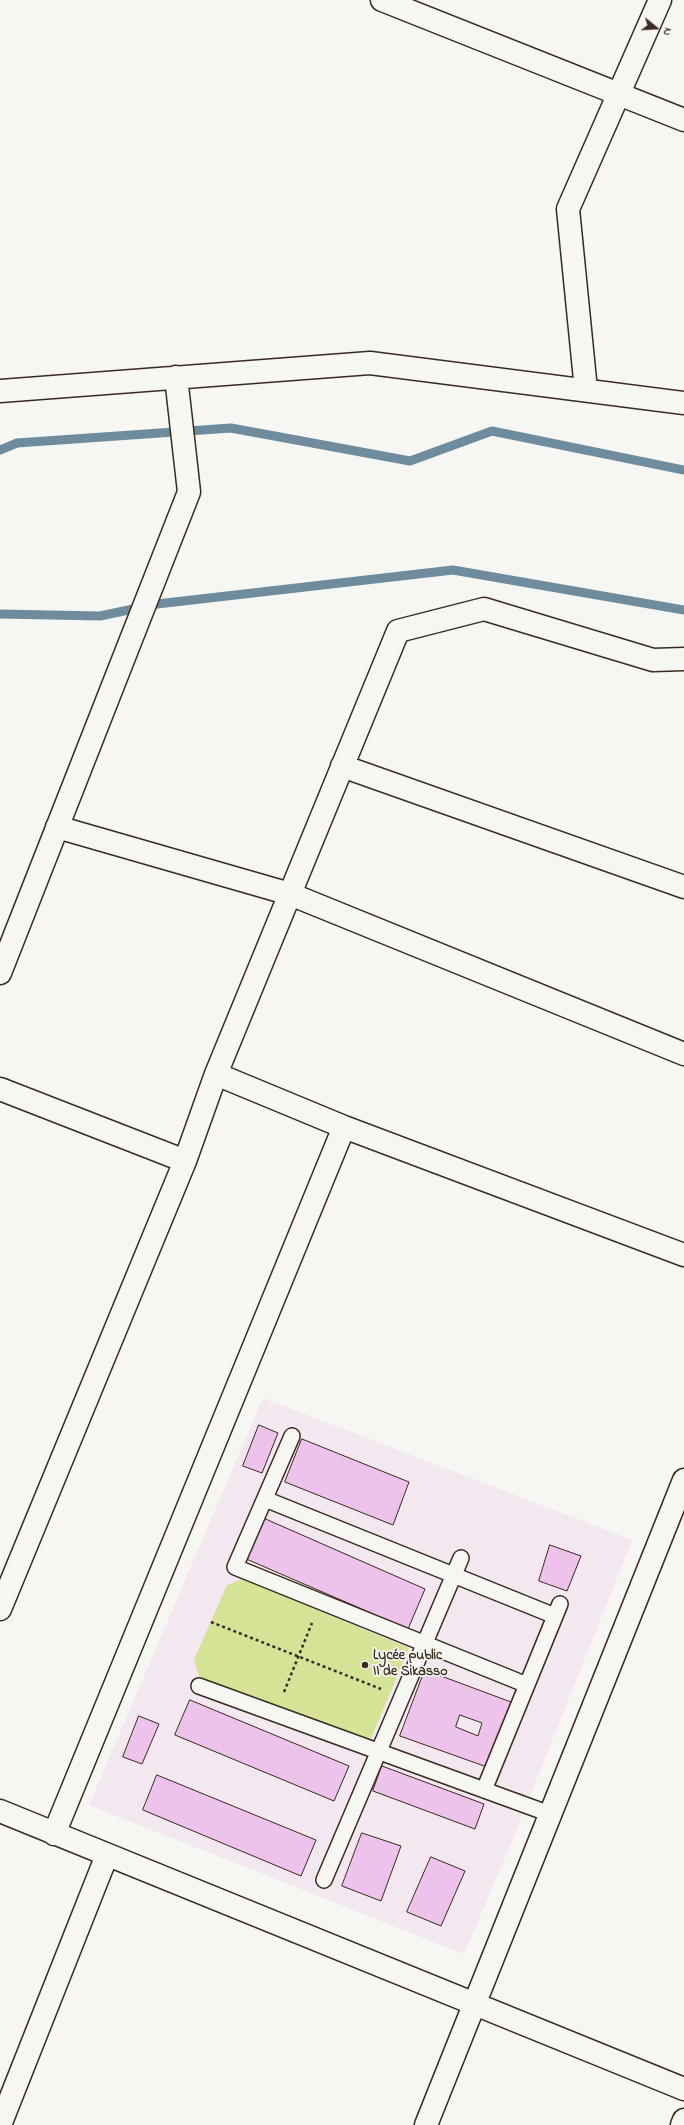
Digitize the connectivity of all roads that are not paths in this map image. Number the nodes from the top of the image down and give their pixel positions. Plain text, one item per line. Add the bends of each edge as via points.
1 (382, 0) edge
2 (660, 0) edge
3 (620, 94) junction
4 (684, 120) edge
5 (176, 378) junction
6 (586, 390) junction
7 (0, 391) edge
8 (684, 403) edge
9 (684, 659) edge
10 (342, 766) junction
11 (57, 827) junction
12 (684, 887) edge
13 (290, 894) junction
14 (0, 973) edge
15 (684, 1054) edge
16 (216, 1074) junction
17 (0, 1089) edge
18 (344, 1127) junction
19 (184, 1161) junction
20 (684, 1254) edge
21 (292, 1436) dead end
22 (684, 1480) edge
23 (265, 1499) junction
24 (461, 1558) dead end
25 (454, 1575) junction
26 (0, 1609) edge
27 (424, 1644) junction
28 (527, 1685) junction
29 (200, 1686) dead end
30 (379, 1751) junction
31 (484, 1790) junction
32 (0, 1811) edge
33 (550, 1814) junction
34 (54, 1834) junction
35 (107, 1855) junction
36 (324, 1880) dead end
37 (474, 2004) junction
38 (684, 2089) edge
39 (684, 2120) edge
40 (0, 2125) edge
41 (426, 2125) edge
42 (682, 2125) edge

1 - 3 street
2 - 3 street
3 - 4 street
3 - 6 street via 568,209
5 - 6 street via 370,363
5 - 7 street
5 - 11 street via 189,492
6 - 8 street
9 - 10 street via 653,660 484,609 398,631
10 - 12 street
10 - 13 street
11 - 13 street
11 - 14 street
13 - 15 street
13 - 16 street
16 - 18 street
16 - 19 street
17 - 19 street
18 - 20 street
18 - 34 street
19 - 26 street
21 - 23 lane
22 - 33 street
23 - 25 lane
23 - 27 lane via 235,1568
24 - 25 lane
25 - 27 lane
25 - 28 lane via 558,1610
27 - 28 lane
27 - 30 lane
28 - 31 lane
29 - 30 lane
30 - 31 lane
30 - 36 lane
31 - 33 lane
32 - 34 street
33 - 37 street
34 - 35 street
35 - 37 street
35 - 40 street
37 - 38 street
37 - 41 street
39 - 42 street

